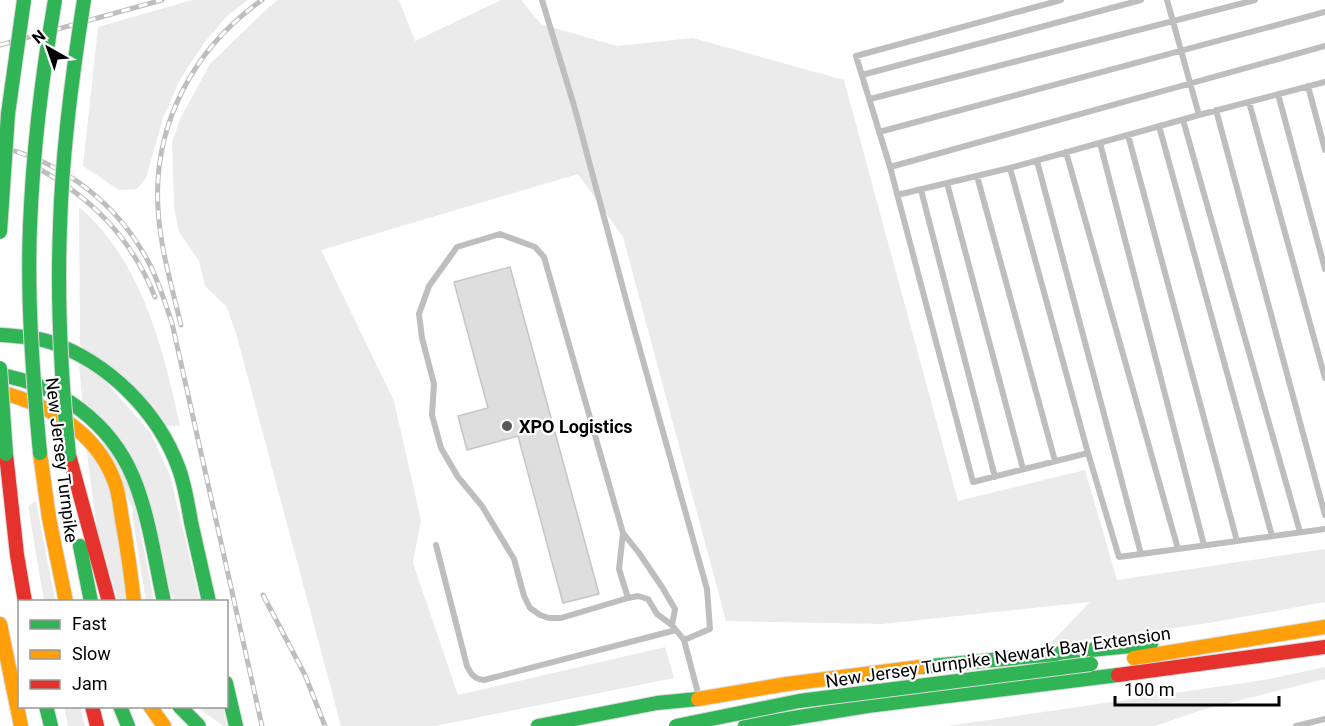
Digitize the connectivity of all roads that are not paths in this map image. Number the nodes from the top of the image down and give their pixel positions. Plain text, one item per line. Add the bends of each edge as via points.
1 (24, 0) edge
2 (55, 0) edge
3 (84, 0) edge
4 (542, 0) edge
5 (1061, 0) edge
6 (1142, 0) edge
7 (1167, 0) edge
8 (1255, 0) edge
9 (1325, 12) edge
10 (1173, 21) junction
11 (1325, 46) edge
12 (1181, 51) junction
13 (862, 75) junction
14 (1325, 82) edge
15 (1191, 84) junction
16 (1308, 86) junction
17 (1278, 94) junction
18 (870, 99) junction
19 (1249, 102) junction
20 (1216, 111) junction
21 (1199, 115) junction
22 (1183, 120) junction
23 (1159, 126) junction
24 (879, 132) junction
25 (1128, 135) junction
26 (1100, 143) junction
27 (1325, 150) edge
28 (1066, 152) junction
29 (1036, 161) junction
30 (890, 167) junction
31 (1010, 168) junction
32 (977, 176) junction
33 (947, 183) junction
34 (921, 190) junction
35 (897, 195) junction
36 (0, 232) edge
37 (1325, 269) edge
38 (0, 335) edge
39 (0, 368) edge
40 (0, 375) edge
41 (1325, 378) edge
42 (0, 392) edge
43 (1088, 453) junction
44 (69, 455) junction
45 (1055, 461) junction
46 (1023, 469) junction
47 (995, 477) junction
48 (1325, 515) edge
49 (1325, 529) edge
50 (1300, 532) junction
51 (623, 533) junction
52 (1272, 536) junction
53 (1237, 541) junction
54 (436, 545) dead end
55 (1204, 545) junction
56 (1178, 549) junction
57 (1141, 554) junction
58 (628, 598) junction
59 (25, 600) edge
60 (66, 600) edge
61 (91, 600) edge
62 (108, 600) edge
63 (135, 600) edge
64 (164, 600) edge
65 (209, 600) edge
66 (0, 624) edge
67 (674, 627) junction
68 (1325, 627) edge
69 (684, 639) junction
70 (1222, 644) junction
71 (1325, 647) edge
72 (228, 692) edge
73 (699, 702) junction
74 (46, 708) edge
75 (92, 708) edge
76 (121, 708) edge
77 (151, 708) edge
78 (181, 708) edge
79 (187, 708) edge
80 (704, 715) dead end
81 (1325, 719) edge
82 (21, 726) edge
83 (51, 726) edge
84 (97, 726) edge
85 (128, 726) edge
86 (164, 726) edge
87 (191, 726) edge
88 (199, 726) edge
89 (236, 726) edge
90 (538, 726) edge
91 (588, 726) edge
92 (676, 726) edge
93 (706, 726) edge
94 (745, 726) edge
95 (1296, 726) edge

1 - 36 highway, bridge via 8,114
2 - 60 highway, New Jersey Turnpike, bridge via 39,116 30,255 40,453
3 - 44 highway, bridge via 60,208 61,352
4 - 69 lane via 707,589 710,629
5 - 13 lane via 856,56
6 - 13 lane
7 - 10 lane
8 - 10 lane
9 - 12 lane
10 - 12 lane
10 - 18 lane
11 - 15 lane
12 - 15 lane
12 - 24 lane
13 - 18 lane
14 - 16 lane
15 - 21 lane
15 - 30 lane
16 - 17 lane
16 - 27 lane
17 - 19 lane
17 - 37 lane
18 - 24 lane
19 - 20 lane
19 - 41 lane
20 - 21 lane
20 - 48 lane
21 - 22 lane
22 - 23 lane
22 - 50 lane
23 - 25 lane
23 - 52 lane
24 - 30 lane
25 - 26 lane
25 - 53 lane
26 - 28 lane
26 - 55 lane
28 - 29 lane
28 - 56 lane
29 - 31 lane
29 - 57 lane
30 - 35 lane
31 - 32 lane
31 - 43 lane
32 - 33 lane
32 - 45 lane
33 - 34 lane
33 - 46 lane
34 - 35 lane
34 - 47 lane
35 - 47 lane via 974,482
38 - 65 highway via 50,342 86,358 117,380 146,410 178,467
39 - 59 highway, bridge via 6,454
40 - 64 highway via 33,383 59,395 92,418 117,446 141,498
42 - 63 highway via 56,414 90,441 105,460 119,496
43 - 45 lane
43 - 57 lane via 1119,557
44 - 61 highway via 72,498
44 - 62 highway
45 - 46 lane
46 - 47 lane
49 - 50 lane
50 - 52 lane
51 - 58 lane via 619,569
51 - 58 lane via 544,257 535,247 500,234 457,247 429,286 419,314 434,384 432,415 441,448 513,559 530,608 549,618 561,618
51 - 67 lane via 675,609
52 - 53 lane
53 - 55 lane
54 - 67 lane via 468,666 478,679
55 - 56 lane
56 - 57 lane
58 - 67 lane via 648,599 657,614
66 - 82 highway
67 - 69 lane
68 - 70 highway, New Jersey Turnpike Newark Bay Extension
69 - 73 lane
70 - 73 highway, bridge via 1146,645 912,667 799,681
70 - 92 highway, New Jersey Turnpike Newark Bay Extension, bridge via 799,701
71 - 94 highway, New Jersey Turnpike Newark Bay Extension via 867,706
72 - 89 highway
73 - 90 highway via 657,703
73 - 91 highway
74 - 83 highway
75 - 84 highway
76 - 85 highway
77 - 86 highway
78 - 88 highway, bridge
79 - 87 highway
80 - 93 lane
81 - 95 lane

